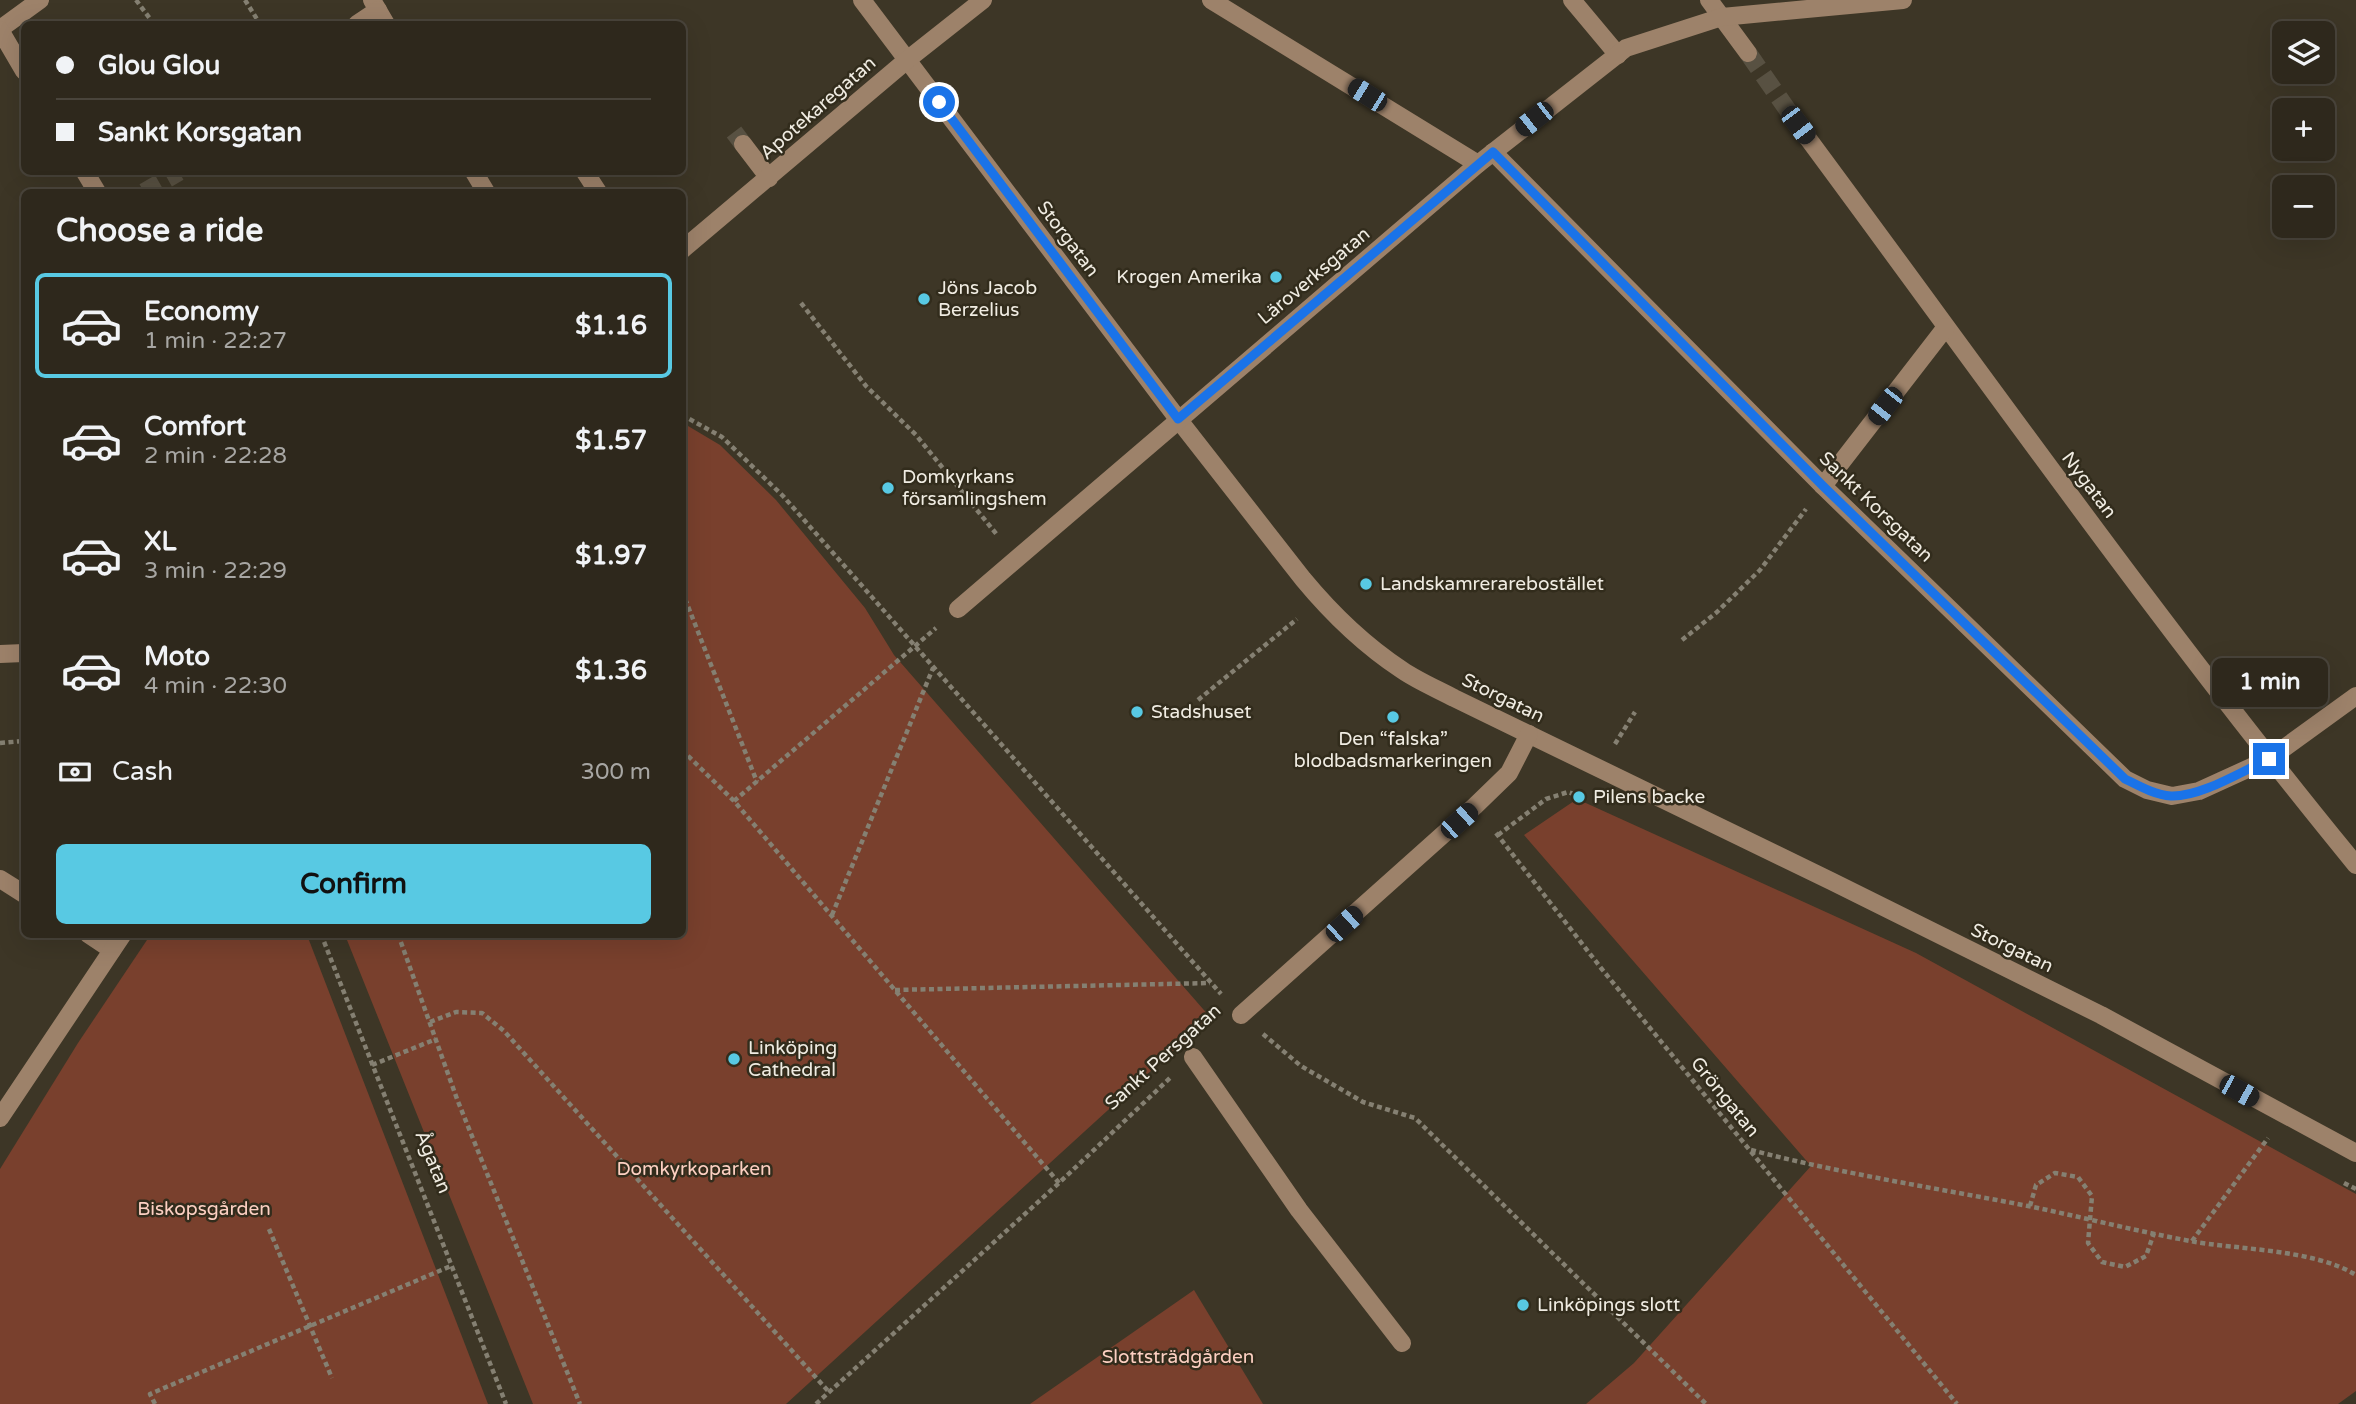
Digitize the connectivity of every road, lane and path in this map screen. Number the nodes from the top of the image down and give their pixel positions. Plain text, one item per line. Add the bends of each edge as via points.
1 (40, 0) edge
2 (136, 0) edge
3 (245, 0) edge
4 (862, 0) edge
5 (983, 0) edge
6 (1212, 0) edge
7 (1572, 0) edge
8 (1709, 0) edge
9 (1903, 0) edge
10 (378, 12) edge
11 (1722, 17) junction
12 (152, 21) edge
13 (258, 21) edge
14 (362, 21) edge
15 (0, 29) edge
16 (1748, 54) tunnel mouth
17 (1618, 55) junction
18 (907, 60) junction
19 (21, 66) edge
20 (1798, 125) tunnel mouth
21 (744, 144) tunnel mouth
22 (1493, 152) junction
23 (1478, 164) junction
24 (769, 178) junction
25 (686, 247) edge
26 (802, 303) dead end
27 (1946, 327) junction
28 (686, 417) edge
29 (1178, 419) junction
30 (1823, 486) junction
31 (1016, 559) junction
32 (1320, 601) junction
33 (686, 602) edge
34 (958, 609) dead end
35 (943, 622) dead end
36 (1682, 640) dead end
37 (914, 647) junction
38 (21, 653) edge
39 (0, 654) edge
40 (933, 668) junction
41 (2356, 696) edge
42 (1198, 700) dead end
43 (1635, 712) dead end
44 (1529, 734) junction
45 (21, 741) edge
46 (0, 743) edge
47 (686, 754) edge
48 (2269, 759) junction
49 (1599, 768) junction
50 (757, 782) junction
51 (1583, 797) dead end
52 (734, 801) junction
53 (1475, 806) junction
54 (1498, 835) junction
55 (2356, 864) edge
56 (0, 879) edge
57 (21, 892) edge
58 (832, 915) junction
59 (94, 938) edge
60 (120, 938) edge
61 (323, 938) edge
62 (399, 938) edge
63 (112, 950) junction
64 (1211, 983) junction
65 (895, 990) junction
66 (1241, 1015) junction
67 (430, 1022) junction
68 (436, 1039) junction
69 (1192, 1057) joint
70 (372, 1065) junction
71 (2284, 1116) junction
72 (0, 1118) edge
73 (1750, 1149) junction
74 (2356, 1153) edge
75 (1059, 1183) junction
76 (2030, 1206) junction
77 (2089, 1219) junction
78 (269, 1228) dead end
79 (2154, 1233) junction
80 (2192, 1241) junction
81 (452, 1266) junction
82 (2343, 1267) junction
83 (2356, 1269) edge
84 (2356, 1275) edge
85 (309, 1326) junction
86 (1402, 1343) dead end
87 (331, 1378) dead end
88 (829, 1392) junction
89 (155, 1404) edge
90 (506, 1404) edge
91 (580, 1404) edge
92 (816, 1404) edge
93 (1706, 1404) edge
94 (1957, 1404) edge

1 - 15 street
2 - 12 path
3 - 13 path
4 - 18 street, Storgatan
5 - 18 street, Apotekaregatan
6 - 23 street
7 - 17 street
8 - 11 street
9 - 11 street, Läroverksgatan
10 - 14 street
11 - 16 street
11 - 17 street, Läroverksgatan via 1626,48
15 - 19 street
17 - 22 street, Läroverksgatan
18 - 24 street, Apotekaregatan
18 - 29 street, Storgatan
20 - 27 street, Nygatan
21 - 24 street
22 - 23 street, Läroverksgatan
22 - 30 street, Sankt Korsgatan
23 - 29 street, Läroverksgatan
24 - 25 street, Apotekaregatan
26 - 31 path via 866,386 916,435
27 - 30 street
27 - 48 street, Nygatan
28 - 37 path via 722,438 783,496
29 - 31 street, Läroverksgatan
29 - 32 street, Storgatan
30 - 36 path via 1760,570
30 - 48 street, Sankt Korsgatan via 2125,779 2172,796 2199,791
31 - 34 street, Läroverksgatan
32 - 42 path
32 - 44 street, Storgatan via 1404,672
33 - 50 path
35 - 37 path
37 - 40 path
37 - 50 path
38 - 39 street
40 - 58 path
40 - 64 path
41 - 48 street, Sankt Korsgatan
43 - 49 path
44 - 49 street, Storgatan
44 - 53 street, Sankt Persgatan via 1508,773
45 - 46 path
47 - 52 path
48 - 55 street, Nygatan
49 - 71 street, Storgatan via 2101,1015
50 - 52 path
51 - 54 path via 1568,792 1546,799
52 - 58 path
53 - 54 path, Gröngatan
53 - 66 street, Sankt Persgatan
54 - 73 path, Gröngatan
56 - 57 street
58 - 65 path
59 - 63 street
60 - 63 street
61 - 70 path, Ågatan
62 - 67 path
63 - 72 street
64 - 65 path
64 - 66 path
65 - 75 path
66 - 93 path via 1311,1072 1363,1102 1415,1118
67 - 68 path
67 - 88 path via 456,1012 482,1013 504,1031
68 - 70 path
68 - 91 path
69 - 75 path, Sankt Persgatan
69 - 86 street via 1299,1210
70 - 81 path, Ågatan
71 - 74 street, Storgatan
71 - 80 path
73 - 76 path via 1812,1166
73 - 94 path, Gröngatan
75 - 88 path, Sankt Persgatan
76 - 77 path
76 - 77 path via 2036,1185 2045,1179 2055,1173 2078,1177 2092,1196
77 - 79 path
77 - 79 path via 2088,1242 2102,1262 2125,1267 2146,1256
78 - 85 path
79 - 80 path
80 - 82 path
81 - 85 path
81 - 90 path, Ågatan
82 - 83 path
82 - 84 path
85 - 87 path
85 - 89 path via 150,1394
88 - 92 path, Sankt Persgatan

